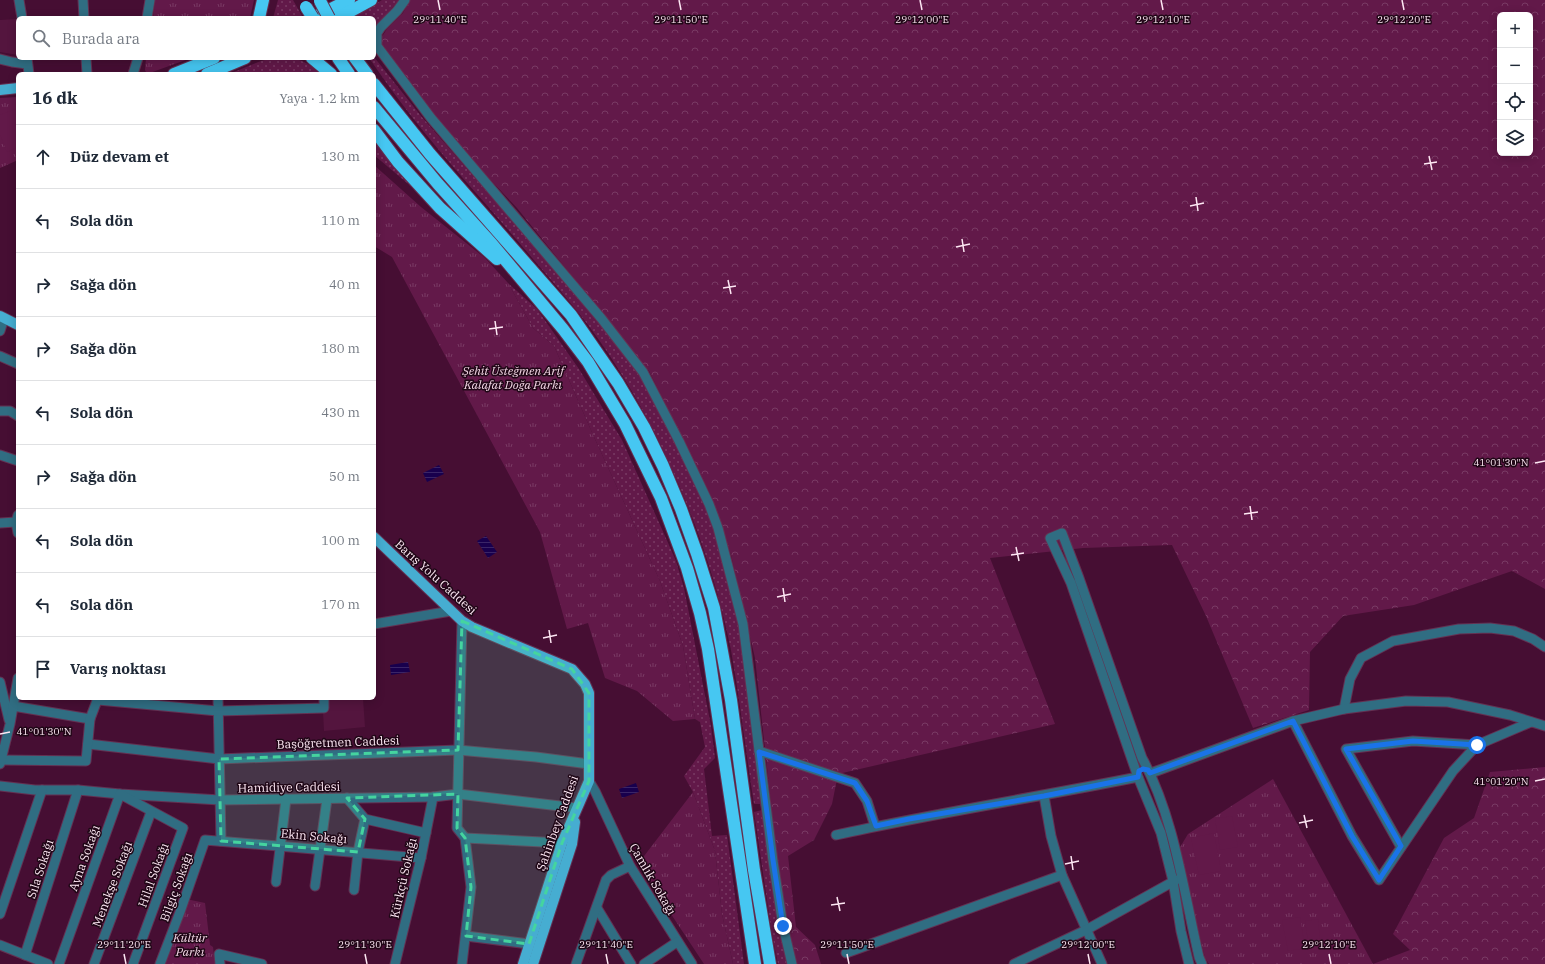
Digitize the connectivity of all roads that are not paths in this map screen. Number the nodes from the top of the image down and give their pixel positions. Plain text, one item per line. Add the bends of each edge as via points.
1 (19, 0) edge
2 (82, 0) edge
3 (150, 0) edge
4 (263, 0) edge
5 (349, 0) edge
6 (371, 0) edge
7 (404, 0) edge
8 (319, 1) edge
9 (304, 3) edge
10 (22, 16) edge
11 (84, 16) edge
12 (147, 16) edge
13 (259, 16) edge
14 (312, 16) edge
15 (317, 16) edge
16 (328, 16) edge
17 (342, 16) edge
18 (0, 59) edge
19 (86, 60) edge
20 (138, 60) edge
21 (238, 60) edge
22 (241, 60) edge
23 (314, 60) edge
24 (339, 60) edge
25 (357, 60) edge
26 (27, 61) edge
27 (213, 67) edge
28 (29, 72) edge
29 (87, 72) edge
30 (134, 72) edge
31 (185, 72) edge
32 (329, 72) edge
33 (348, 72) edge
34 (365, 72) edge
35 (376, 86) edge
36 (16, 88) edge
37 (0, 90) edge
38 (376, 110) edge
39 (376, 133) edge
40 (536, 296) junction
41 (2, 317) edge
42 (16, 324) edge
43 (0, 331) edge
44 (0, 356) edge
45 (16, 363) edge
46 (0, 411) edge
47 (16, 415) edge
48 (0, 455) edge
49 (16, 460) edge
50 (16, 518) edge
51 (0, 523) edge
52 (376, 539) edge
53 (451, 611) junction
54 (462, 621) junction
55 (376, 624) edge
56 (1545, 647) edge
57 (572, 669) joint
58 (0, 682) edge
59 (16, 689) edge
60 (98, 700) edge
61 (107, 700) edge
62 (218, 700) edge
63 (324, 700) edge
64 (13, 706) junction
65 (1344, 709) junction
66 (218, 712) junction
67 (90, 719) junction
68 (1293, 721) junction
69 (1532, 722) junction
70 (1545, 726) edge
71 (6, 728) edge
72 (88, 744) junction
73 (1477, 745) junction
74 (458, 750) junction
75 (759, 752) junction
76 (219, 759) junction
77 (0, 762) edge
78 (589, 764) junction
79 (1150, 773) junction
80 (1138, 777) junction
81 (588, 781) junction
82 (0, 786) edge
83 (42, 790) junction
84 (78, 790) junction
85 (120, 794) junction
86 (458, 794) junction
87 (1044, 796) junction
88 (433, 797) junction
89 (347, 798) junction
90 (286, 799) junction
91 (327, 799) junction
92 (220, 800) junction
93 (577, 808) junction
94 (151, 812) junction
95 (365, 819) junction
96 (876, 826) junction
97 (426, 833) junction
98 (836, 834) dead end
99 (466, 838) junction
100 (205, 840) joint
101 (221, 841) junction
102 (562, 843) junction
103 (281, 846) junction
104 (1401, 846) junction
105 (320, 849) junction
106 (358, 852) junction
107 (421, 858) junction
108 (630, 866) junction
109 (1062, 875) junction
110 (1177, 879) junction
111 (276, 882) dead end
112 (315, 886) dead end
113 (354, 890) dead end
114 (597, 908) junction
115 (0, 914) edge
116 (1086, 930) junction
117 (466, 936) junction
118 (677, 942) junction
119 (529, 944) junction
120 (0, 945) edge
121 (846, 953) dead end
122 (25, 955) junction
123 (649, 962) edge
124 (48, 964) edge
125 (59, 964) edge
126 (94, 964) edge
127 (133, 964) edge
128 (160, 964) edge
129 (220, 964) edge
130 (262, 964) edge
131 (395, 964) edge
132 (462, 964) edge
133 (523, 964) edge
134 (533, 964) edge
135 (576, 964) edge
136 (631, 964) edge
137 (692, 964) edge
138 (755, 964) edge
139 (770, 964) edge
140 (792, 964) edge
141 (1014, 964) edge
142 (1102, 964) edge
143 (1189, 964) edge
144 (1202, 964) edge

1 - 10 street
2 - 11 street
3 - 12 street
4 - 13 highway
5 - 15 highway
6 - 17 highway
7 - 75 street via 377,33 377,46 431,118 644,372 700,483 718,528 743,624
8 - 16 highway, bridge
9 - 14 highway, bridge
18 - 26 street via 12,62
19 - 29 street
20 - 30 street
21 - 27 highway
22 - 27 highway
23 - 32 highway
24 - 33 highway
25 - 34 highway
26 - 28 street
27 - 31 highway
35 - 139 highway via 430,154 572,315 618,383 663,466 698,554 714,608 731,700 754,870
36 - 37 main road
38 - 40 highway
39 - 40 highway via 398,162 440,208
40 - 138 highway via 588,362 625,424 661,498 687,568 711,665
41 - 42 main road
41 - 43 street
44 - 45 street
46 - 47 street via 10,411
48 - 49 street
50 - 51 street
52 - 53 main road, Barış Yolu Caddesi
53 - 54 main road, Barış Yolu Caddesi
53 - 55 street
54 - 57 main road, Barış Yolu Caddesi
54 - 74 street
56 - 65 street via 1514,631 1490,628 1459,629 1393,641 1361,658 1350,679
57 - 78 main road, Şahinbey Caddesi via 589,693
58 - 71 street
59 - 64 street
60 - 67 street
61 - 66 street
62 - 66 street
63 - 66 street via 324,708
64 - 67 street
64 - 71 street
65 - 68 street
65 - 69 street via 1406,701 1448,702
66 - 76 street
67 - 72 street
68 - 79 street
68 - 104 street via 1352,836 1379,880
69 - 70 street
69 - 73 street
71 - 77 street
72 - 76 street, Başöğretmen Caddesi
72 - 77 street via 86,761
73 - 104 street via 1453,771
73 - 104 street via 1413,741 1346,749
74 - 76 street, Başöğretmen Caddesi
74 - 78 street, Başöğretmen Caddesi via 536,756
74 - 86 street
75 - 96 street via 855,783 867,801
75 - 140 street via 775,875
76 - 92 street
78 - 81 main road, Şahinbey Caddesi
79 - 80 street via 1150,778 1146,782 1140,781
79 - 80 street via 1142,758 1062,533 1050,538 1071,583
79 - 110 street via 1171,833
80 - 87 street
80 - 110 street
81 - 93 main road, Şahinbey Caddesi
81 - 108 street, Çamlık Sokağı
82 - 83 street, Hamidiye Caddesi
83 - 84 street, Hamidiye Caddesi
83 - 115 street
84 - 85 street, Hamidiye Caddesi
84 - 122 street, Sıla Sokağı
85 - 92 street, Hamidiye Caddesi
85 - 94 street
85 - 125 street, Ayna Sokağı
86 - 88 street, Hamidiye Caddesi
86 - 93 street, Hamidiye Caddesi
86 - 99 street via 457,828
87 - 96 street
87 - 109 street via 1051,836
88 - 89 street, Hamidiye Caddesi
88 - 97 street, Kürkçü Sokağı
89 - 91 street, Hamidiye Caddesi
89 - 95 street
90 - 91 street, Hamidiye Caddesi
90 - 92 street, Hamidiye Caddesi
90 - 103 street
91 - 105 street
92 - 101 street
93 - 102 main road, Şahinbey Caddesi
93 - 134 main road via 572,844
94 - 126 street, Menekşe Sokağı
94 - 127 street, Hilal Sokağı via 183,828
95 - 97 street
95 - 106 street
96 - 98 street
97 - 107 street, Kürkçü Sokağı
99 - 102 street
99 - 117 street via 471,887
100 - 101 street, Ekin Sokağı
100 - 128 street, Bilgiç Sokağı
101 - 103 street, Ekin Sokağı
102 - 119 main road, Şahinbey Caddesi
103 - 105 street, Ekin Sokağı
103 - 111 street
105 - 106 street, Ekin Sokağı
105 - 112 street
106 - 107 street, Ekin Sokağı
106 - 113 street
107 - 131 street, Kürkçü Sokağı
108 - 114 street via 606,880
108 - 118 street, Çamlık Sokağı
109 - 116 street
109 - 121 street
110 - 116 street
110 - 143 street via 1181,931
110 - 144 street
114 - 135 street
114 - 136 street
116 - 141 street
116 - 142 street
117 - 119 street
117 - 132 street
118 - 123 street
118 - 137 street, Çamlık Sokağı
119 - 133 main road, Şahinbey Caddesi
120 - 122 street
122 - 124 street
129 - 130 street via 219,954

